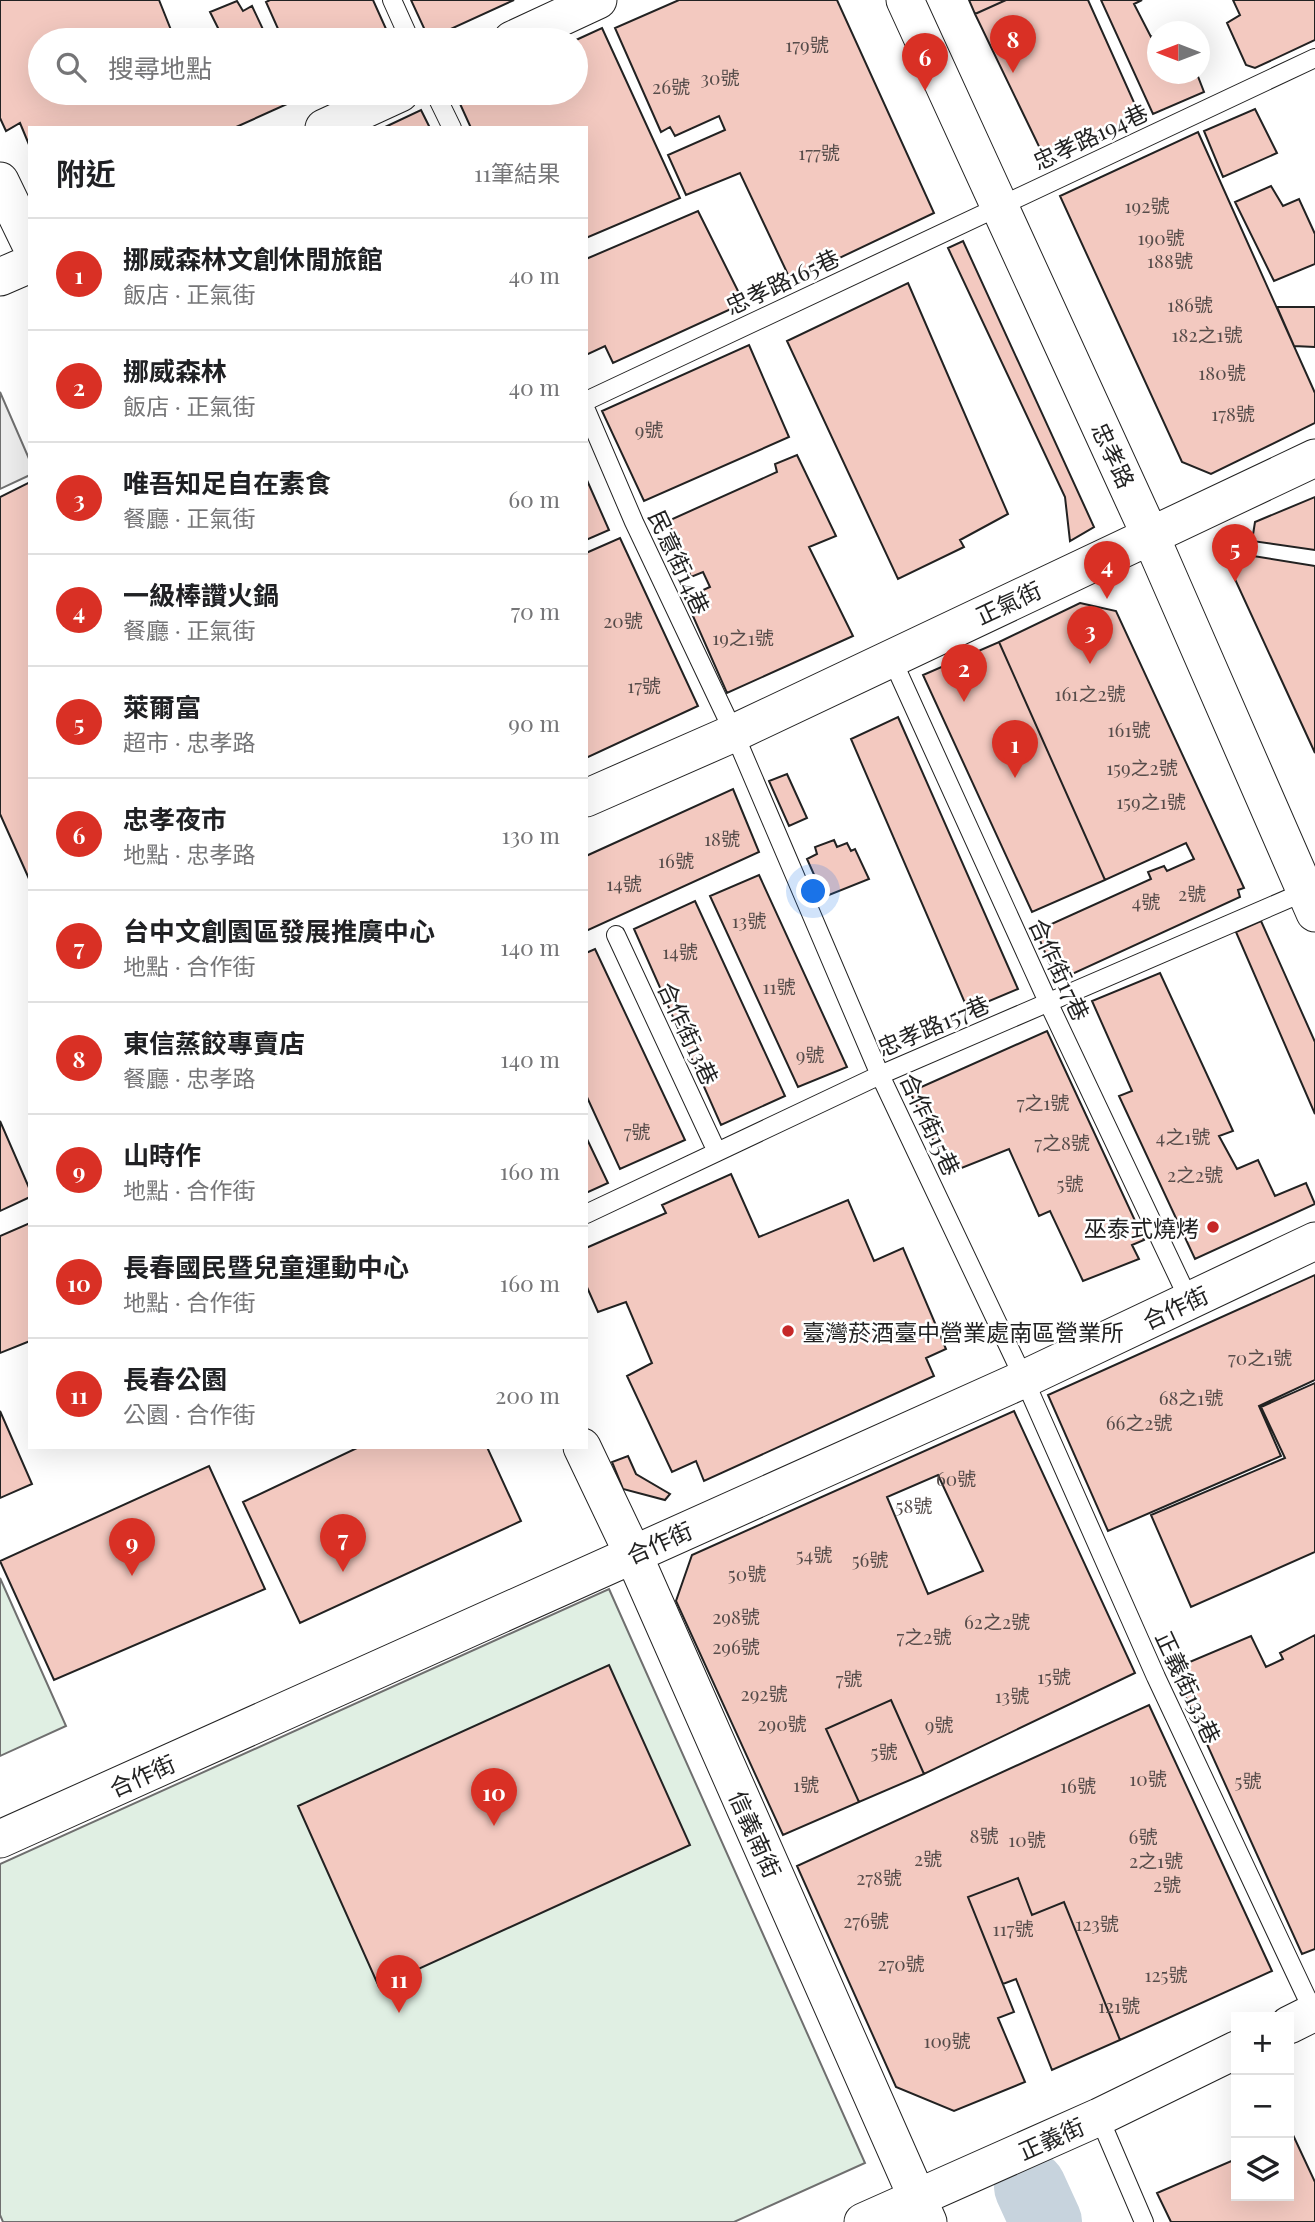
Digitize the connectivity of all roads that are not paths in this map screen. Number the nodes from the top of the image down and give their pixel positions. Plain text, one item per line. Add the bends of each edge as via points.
1 (392, 0) edge
2 (598, 0) edge
3 (905, 0) edge
4 (405, 28) edge
5 (538, 28) edge
6 (1315, 58) edge
7 (374, 105) edge
8 (441, 105) edge
9 (328, 126) edge
10 (451, 126) edge
11 (0, 181) edge
12 (999, 205) junction
13 (28, 239) edge
14 (28, 265) edge
15 (0, 277) edge
16 (588, 400) edge
17 (588, 415) edge
18 (1315, 458) edge
19 (1150, 535) junction
20 (891, 657) junction
21 (734, 733) junction
22 (588, 797) edge
23 (1312, 897) edge
24 (616, 935) dead end
25 (1048, 1002) junction
26 (880, 1075) junction
27 (717, 1152) junction
28 (588, 1213) edge
29 (1315, 1241) edge
30 (1189, 1300) junction
31 (1024, 1379) junction
32 (583, 1449) edge
33 (633, 1554) junction
34 (0, 1839) edge
35 (1306, 2017) edge
36 (1231, 2052) edge
37 (1099, 2117) junction
38 (923, 2211) edge
39 (863, 2222) edge
40 (1144, 2222) edge

1 - 4 lane
2 - 5 street
3 - 12 street, 忠孝路
6 - 12 lane, 忠孝路194巷
7 - 9 street
8 - 10 lane
11 - 13 street
12 - 16 lane, 忠孝路165巷
12 - 19 street, 忠孝路
14 - 15 street
17 - 21 lane, 民意街14巷
18 - 19 street, 正氣街
19 - 20 street, 正氣街
19 - 23 street, 忠孝路
20 - 21 street, 正氣街
20 - 25 lane, 合作街17巷
21 - 22 street, 正氣街
21 - 26 lane, 合作街15巷
23 - 25 lane, 忠孝路157巷
24 - 27 lane, 合作街13巷
25 - 26 lane, 忠孝路157巷
25 - 30 lane, 合作街17巷
26 - 27 lane, 忠孝路157巷
26 - 31 lane, 合作街15巷
27 - 28 lane, 忠孝路157巷
29 - 30 street, 合作街
30 - 31 street, 合作街
31 - 33 street, 合作街
31 - 35 lane, 正義街133巷
32 - 33 street, 信義南街
33 - 34 street, 合作街
33 - 38 street, 信義南街
36 - 37 street, 正義街
37 - 38 street, 正義街 via 985,2169
37 - 40 lane
38 - 39 street, 正義街

